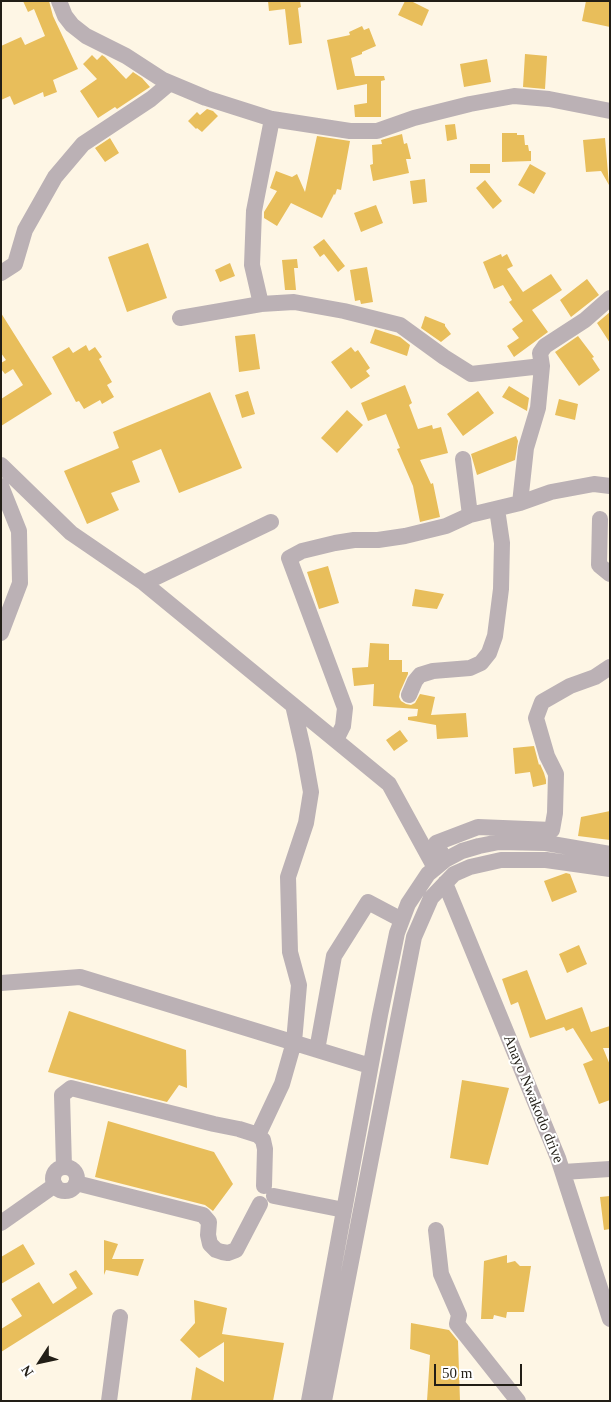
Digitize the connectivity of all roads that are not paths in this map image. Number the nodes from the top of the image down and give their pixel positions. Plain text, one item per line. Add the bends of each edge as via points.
1 (59, 1) edge
2 (170, 83) junction
3 (610, 110) edge
4 (272, 119) junction
5 (1, 274) edge
6 (610, 298) edge
7 (262, 304) junction
8 (180, 318) dead end
9 (542, 366) junction
10 (463, 459) dead end
11 (1, 465) edge
12 (1, 486) edge
13 (610, 486) edge
14 (520, 503) junction
15 (497, 509) junction
16 (470, 515) junction
17 (600, 519) dead end
18 (271, 522) dead end
19 (610, 574) edge
20 (144, 583) junction
21 (1, 633) edge
22 (610, 667) edge
23 (409, 695) dead end
24 (293, 705) junction
25 (336, 740) junction
26 (610, 854) edge
27 (440, 864) junction
28 (610, 869) edge
29 (445, 883) junction
30 (402, 920) junction
31 (1, 983) edge
32 (294, 1042) junction
33 (317, 1050) junction
34 (370, 1066) junction
35 (258, 1135) junction
36 (64, 1167) junction
37 (610, 1169) edge
38 (563, 1172) junction
39 (76, 1183) junction
40 (55, 1186) junction
41 (269, 1191) junction
42 (344, 1210) junction
43 (1, 1222) edge
44 (436, 1230) dead end
45 (120, 1317) dead end
46 (610, 1319) edge
47 (109, 1401) edge
48 (309, 1401) edge
49 (324, 1401) edge
50 (518, 1401) edge

1 - 2 street via 65,16 86,36
2 - 4 street
2 - 5 street via 152,99 83,144 55,177 25,230 15,264
3 - 4 street via 514,96 414,118 377,131 350,131
4 - 7 street via 254,211 252,265
6 - 9 street via 585,320 545,346 540,353
7 - 8 street
7 - 9 street via 294,302 400,324 471,374
9 - 14 street via 538,408 526,448
10 - 16 street
11 - 20 street via 71,533
12 - 21 street via 19,531 20,583
13 - 14 street via 594,484 551,492
14 - 15 street
15 - 16 street
15 - 23 street via 502,543 502,589 496,636 489,653 481,663 470,668 420,675
16 - 25 street via 446,526 406,536 335,543 302,551 289,558 345,708 343,726
17 - 19 street via 599,565
18 - 20 street
20 - 24 street
22 - 27 street via 542,702 536,718 556,774 552,830 478,827 436,843
24 - 25 street
24 - 32 street via 311,792 306,823 288,877 290,952 299,985
25 - 27 street via 389,784
26 - 27 street via 546,843 498,842 462,851
27 - 30 street via 428,874 408,904
28 - 29 street via 546,860 501,860 470,867 454,874
29 - 38 street, Anayo Nwakodo drive
29 - 49 street via 431,898 414,936
30 - 33 street via 368,902 334,956
30 - 34 street
31 - 32 street via 80,977
32 - 33 street
32 - 35 street via 282,1084
33 - 34 street
34 - 42 street
35 - 36 street via 71,1088 62,1095
35 - 41 street via 265,1149
36 - 39 street via 74,1172
36 - 40 street via 54,1174
37 - 38 street
38 - 46 street, Anayo Nwakodo drive
39 - 40 street via 68,1191
39 - 41 street via 204,1216 209,1222 210,1244 216,1250 228,1253 236,1250 260,1204 256,1191
40 - 43 street
41 - 42 street
42 - 48 street
44 - 50 street via 441,1274 459,1315 457,1324
45 - 47 street

